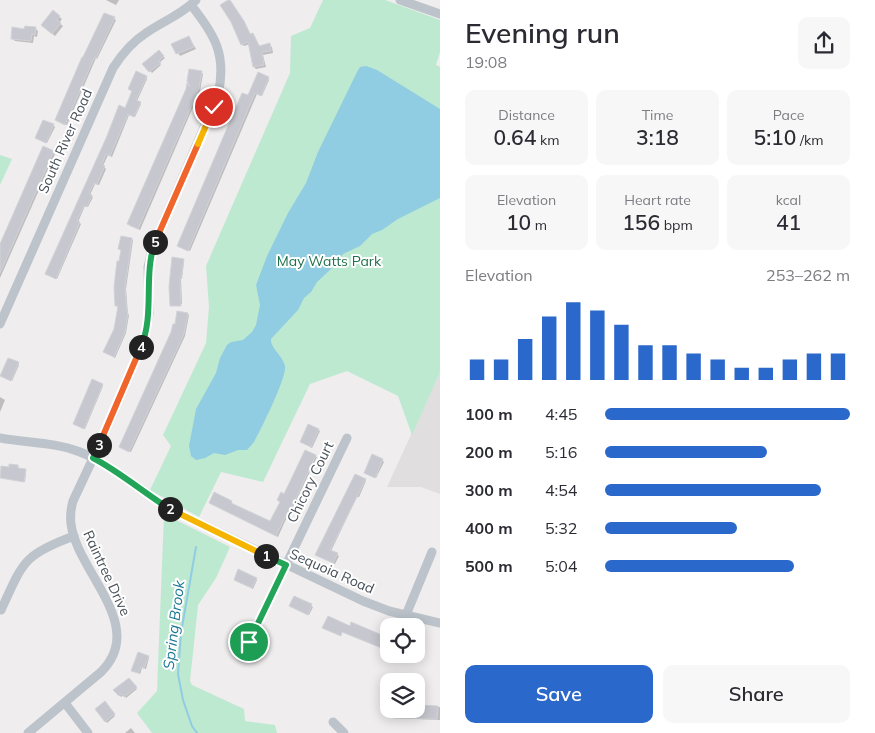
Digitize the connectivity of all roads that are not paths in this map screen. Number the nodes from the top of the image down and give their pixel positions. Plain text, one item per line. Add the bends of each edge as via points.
1 (400, 0) edge
2 (193, 2) edge
3 (440, 14) edge
4 (0, 324) edge
5 (0, 438) edge
6 (347, 438) dead end
7 (93, 458) junction
8 (74, 536) junction
9 (432, 552) dead end
10 (286, 565) junction
11 (1, 610) edge
12 (406, 615) junction
13 (440, 623) edge
14 (249, 642) dead end
15 (64, 703) junction
16 (333, 722) dead end
17 (28, 733) edge
18 (88, 733) edge
19 (344, 733) edge

1 - 3 street
2 - 4 street, South River Road via 180,14 140,37 125,50 113,68
2 - 7 street, Raintree Drive via 219,49 222,67 220,89 155,242 148,267 146,333
5 - 7 street, Sequoia Road via 53,445
6 - 10 street, Chicory Court
7 - 8 street, Raintree Drive via 73,501 70,517
7 - 10 street, Sequoia Road via 172,510
8 - 11 street via 30,557 20,569
8 - 15 street, Raintree Drive via 117,626 118,641 106,667
9 - 12 street
10 - 12 street, Sequoia Road via 363,601
10 - 14 street, Chicory Court
12 - 13 street, Sequoia Road
15 - 17 street, Raintree Drive
15 - 18 street
16 - 19 street

